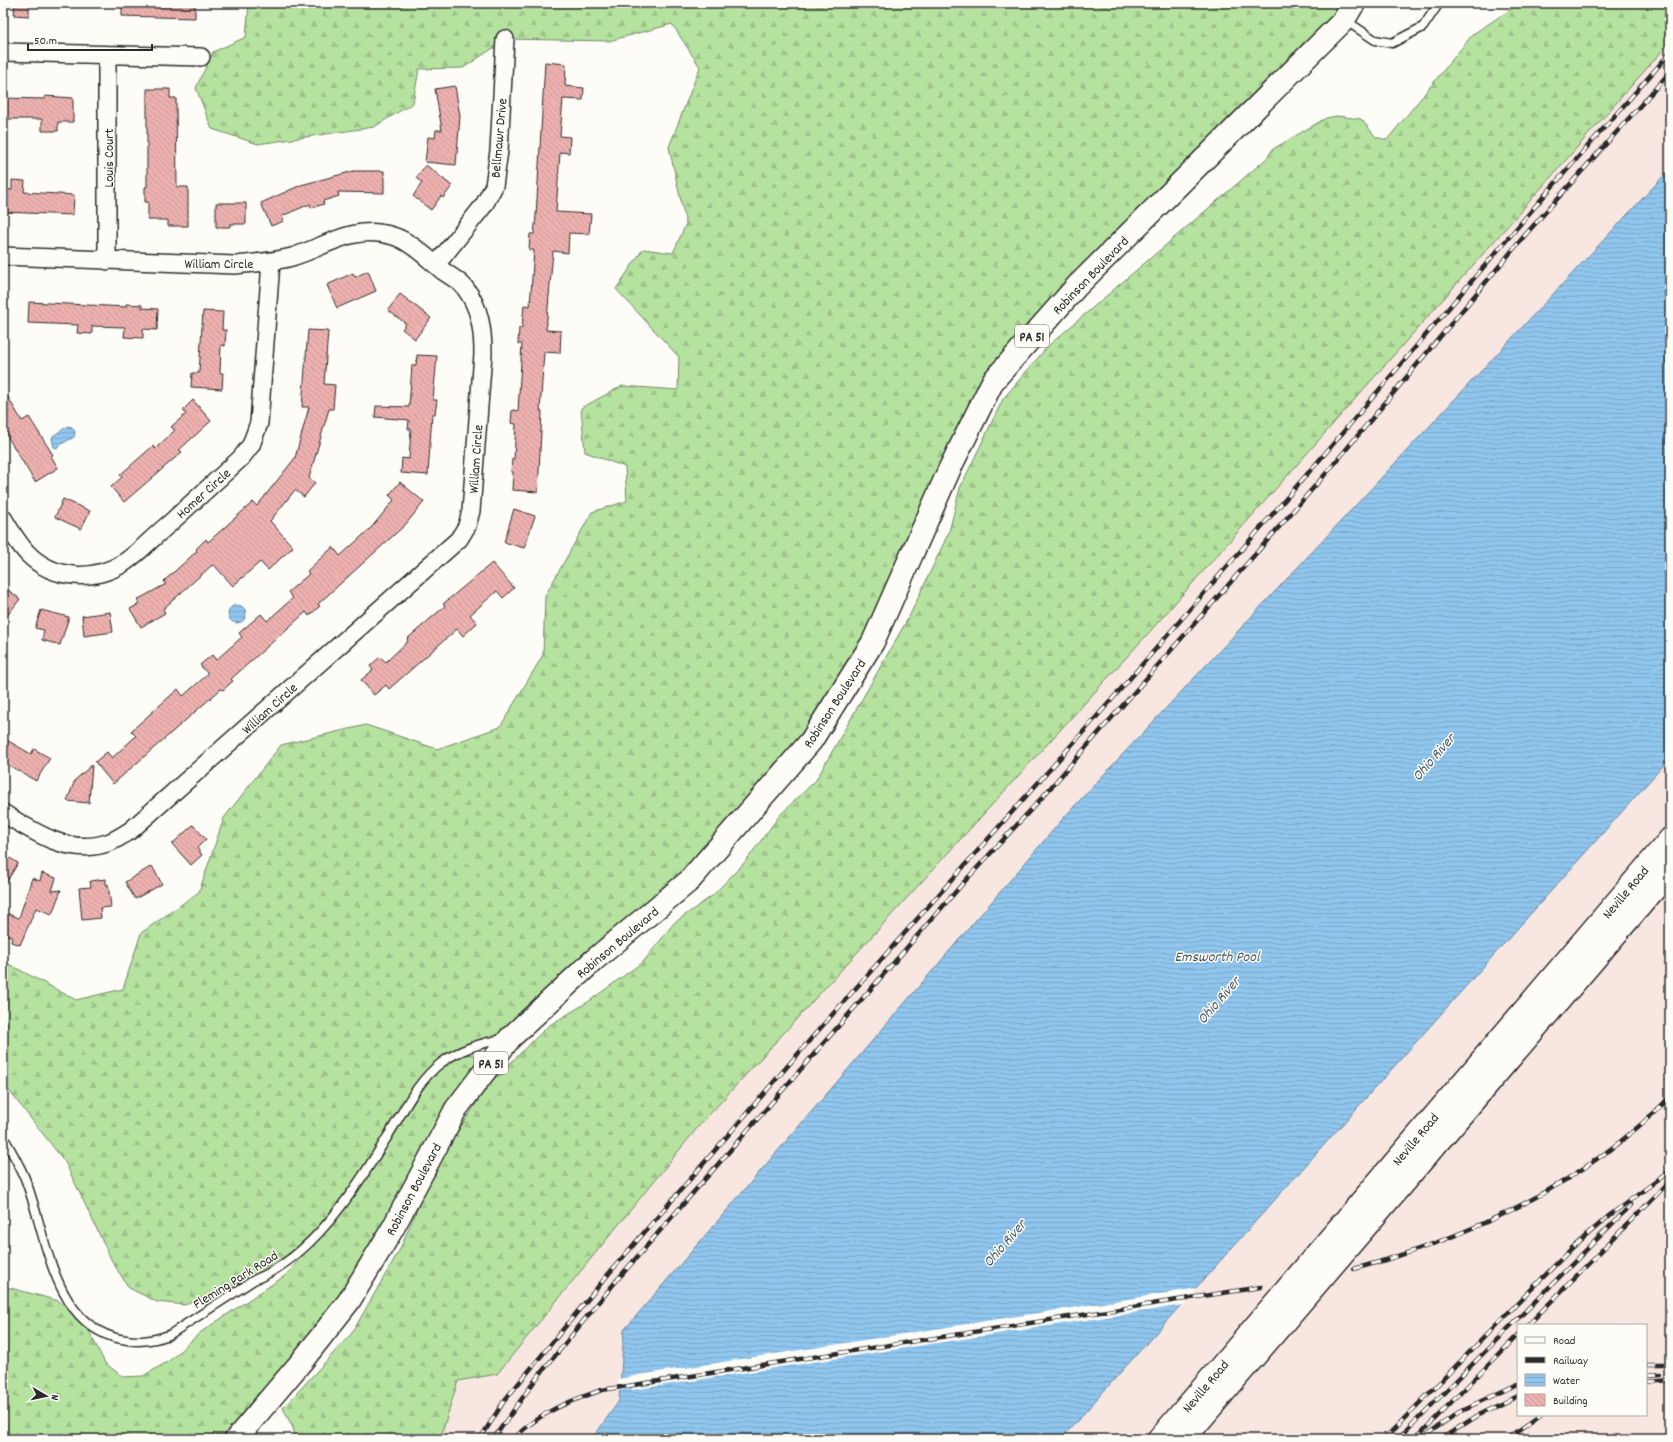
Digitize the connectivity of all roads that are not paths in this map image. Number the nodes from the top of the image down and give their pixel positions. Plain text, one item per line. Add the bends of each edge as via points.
1 (1439, 3) edge
2 (1349, 12) edge
3 (505, 39) dead end
4 (3, 52) edge
5 (107, 54) junction
6 (201, 56) dead end
7 (3, 256) edge
8 (107, 261) junction
9 (271, 262) junction
10 (436, 265) junction
11 (3, 518) edge
12 (3, 813) edge
13 (1670, 839) edge
14 (1670, 871) edge
15 (510, 1038) junction
16 (3, 1136) edge
17 (236, 1439) edge
18 (1159, 1439) edge
19 (1184, 1439) edge

1 - 2 lane via 1422,27 1392,43 1375,40
2 - 15 main road, Robinson Boulevard / PA 51 via 1077,286 993,381 950,468 873,642 811,741 689,881 594,960
3 - 10 street, Bellmawr Drive via 499,151 494,186 484,205
4 - 5 street
5 - 6 street
5 - 8 street, Louis Court
7 - 8 street, William Circle
8 - 9 street, William Circle via 235,265
9 - 10 street, William Circle via 351,234 373,232 394,237 414,247
9 - 11 street, Homer Circle via 259,423 251,445 241,458 137,552 124,562 100,573 71,575 59,573 42,565 27,553
10 - 12 street, William Circle via 464,287 476,307 483,330 471,511 467,526 459,539 131,830 110,842 86,847 62,845 39,835
13 - 18 main road, Neville Road
14 - 19 main road, Neville Road
15 - 16 lane, Fleming Park Road via 490,1041 459,1053 441,1063 427,1076 352,1193 317,1234 290,1259 169,1335 154,1341 137,1342 103,1333 86,1322 71,1306 57,1280 24,1176
15 - 17 main road, Robinson Boulevard / PA 51 via 456,1109 393,1228 349,1301

